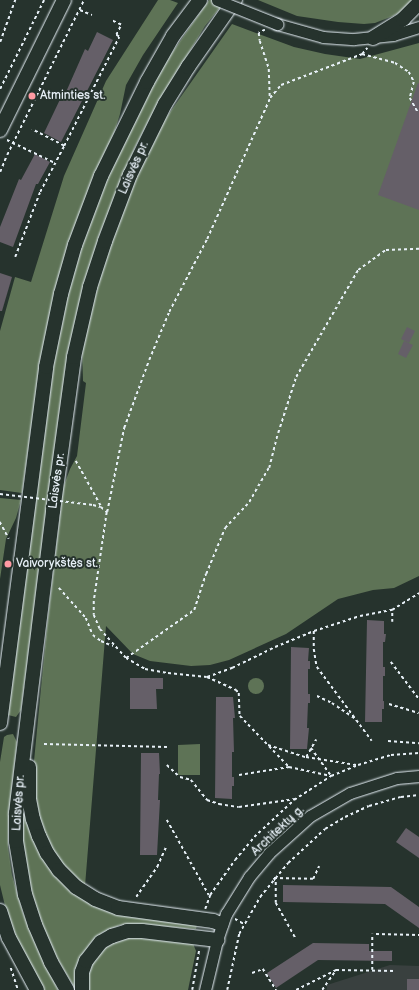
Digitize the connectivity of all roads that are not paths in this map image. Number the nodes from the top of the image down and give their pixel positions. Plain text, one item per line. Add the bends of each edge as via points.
1 (64, 0) edge
2 (200, 0) edge
3 (216, 0) edge
4 (235, 0) edge
5 (419, 3) edge
6 (419, 27) edge
7 (373, 38) junction
8 (0, 130) edge
9 (28, 713) junction
10 (0, 723) edge
11 (419, 776) edge
12 (0, 911) edge
13 (221, 924) junction
14 (217, 940) junction
15 (23, 967) junction
16 (27, 990) edge
17 (37, 990) edge
18 (67, 990) edge
19 (82, 990) edge
20 (205, 990) edge

1 - 8 main road
2 - 10 main road via 174,36 147,82 101,176 75,246 61,294 44,382
3 - 7 street, bridge via 277,24 323,37
4 - 9 main road, Laisvės pr. via 188,67 146,140 116,208 90,287 74,357
5 - 7 main road via 403,19
6 - 7 street
9 - 13 main road via 29,799 33,819 47,853 59,870 76,887 95,899 118,908
9 - 18 main road, Laisvės pr. via 16,813 19,865 25,896 35,925
11 - 13 street, Architektų g. via 397,778 369,786 350,793 310,816 269,853 235,898
12 - 15 main road
13 - 14 street, Architektų g.
14 - 19 main road via 142,931 127,931 112,936 101,942 86,961 82,972
14 - 20 street, Architektų g.
15 - 16 main road
15 - 17 main road

